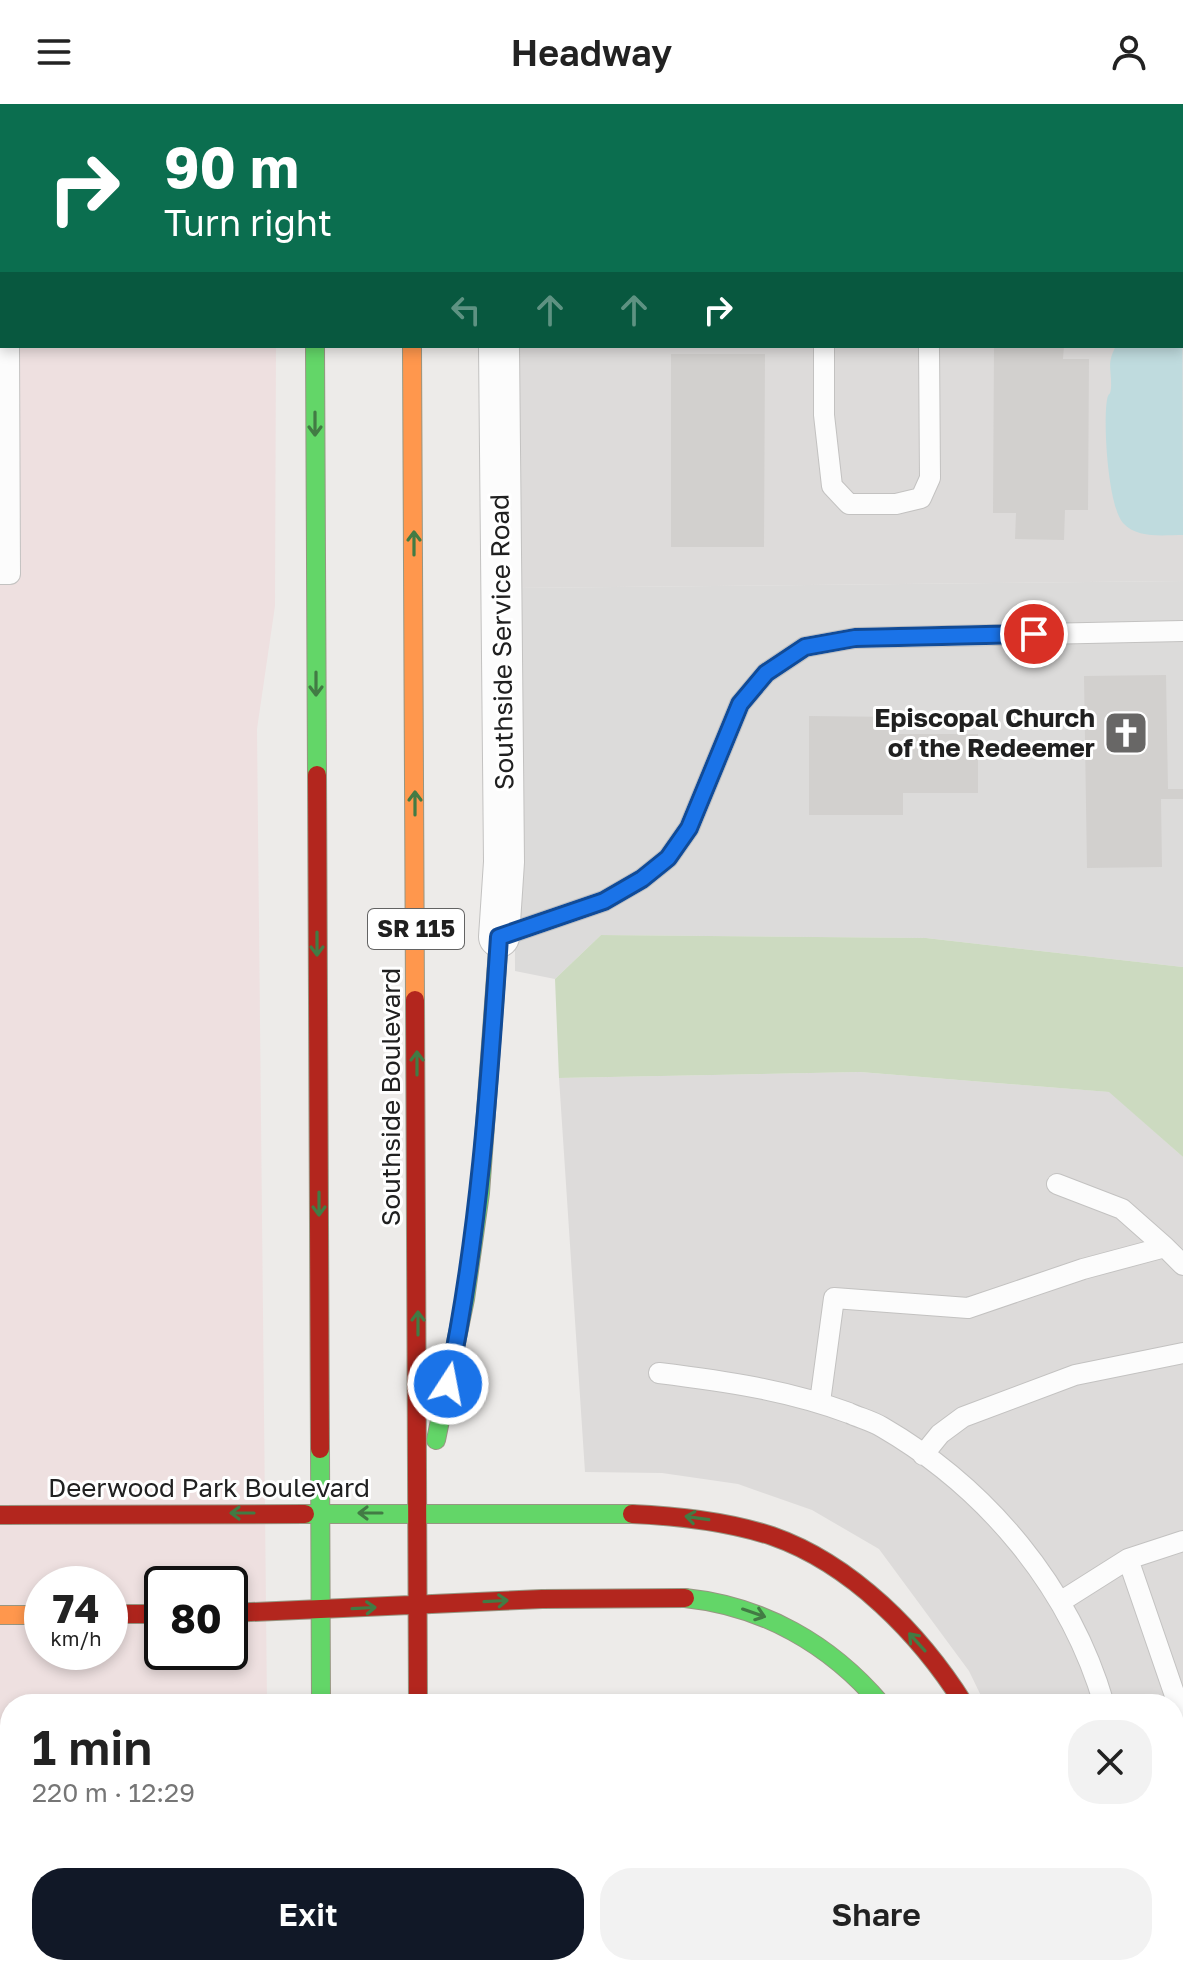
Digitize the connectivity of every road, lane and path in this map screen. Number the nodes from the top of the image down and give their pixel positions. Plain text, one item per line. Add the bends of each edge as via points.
1 (9, 348) edge
2 (315, 348) edge
3 (412, 348) edge
4 (499, 348) edge
5 (824, 348) edge
6 (929, 348) edge
7 (0, 574) edge
8 (1183, 631) edge
9 (499, 937) junction
10 (1057, 1184) dead end
11 (1165, 1247) junction
12 (1183, 1265) edge
13 (1183, 1353) edge
14 (659, 1373) dead end
15 (820, 1402) junction
16 (923, 1455) junction
17 (320, 1513) junction
18 (419, 1513) junction
19 (0, 1515) edge
20 (1183, 1541) edge
21 (1128, 1559) junction
22 (1060, 1602) junction
23 (418, 1606) junction
24 (321, 1610) junction
25 (248, 1612) edge
26 (0, 1615) edge
27 (24, 1615) edge
28 (321, 1694) edge
29 (418, 1694) edge
30 (872, 1694) edge
31 (957, 1694) edge
32 (1101, 1694) edge
33 (1174, 1694) edge

1 - 7 lane via 10,574
2 -> 17 main road
18 -> 3 main road, Southside Boulevard / SR 115
4 - 9 street, Southside Service Road via 504,862
5 - 6 lane via 832,486 849,504 896,504 921,498 930,478
8 - 9 lane via 855,638 805,647 766,673 740,704 689,828 668,858 604,901
9 - 18 main road via 474,1240
10 - 11 lane via 1122,1209
11 - 12 lane
11 - 15 lane via 968,1308 834,1298
13 - 16 lane via 1075,1375 963,1417
14 - 15 lane via 740,1383
15 - 16 lane via 881,1426
16 - 22 lane via 1001,1521
18 -> 17 main road, Deerwood Park Boulevard
17 -> 19 main road, Deerwood Park Boulevard
17 - 24 main road
18 - 23 main road, Southside Boulevard / SR 115
31 -> 18 main road, Deerwood Park Boulevard via 920,1645 859,1583 777,1537 679,1516
20 - 21 lane
21 - 22 lane
21 - 33 lane
22 - 32 lane via 1084,1646
24 -> 23 main road
23 - 29 main road, Southside Boulevard / SR 115
23 -> 30 main road via 550,1598 712,1601 778,1622 815,1642
24 - 25 main road
24 - 28 main road
26 - 27 main road

